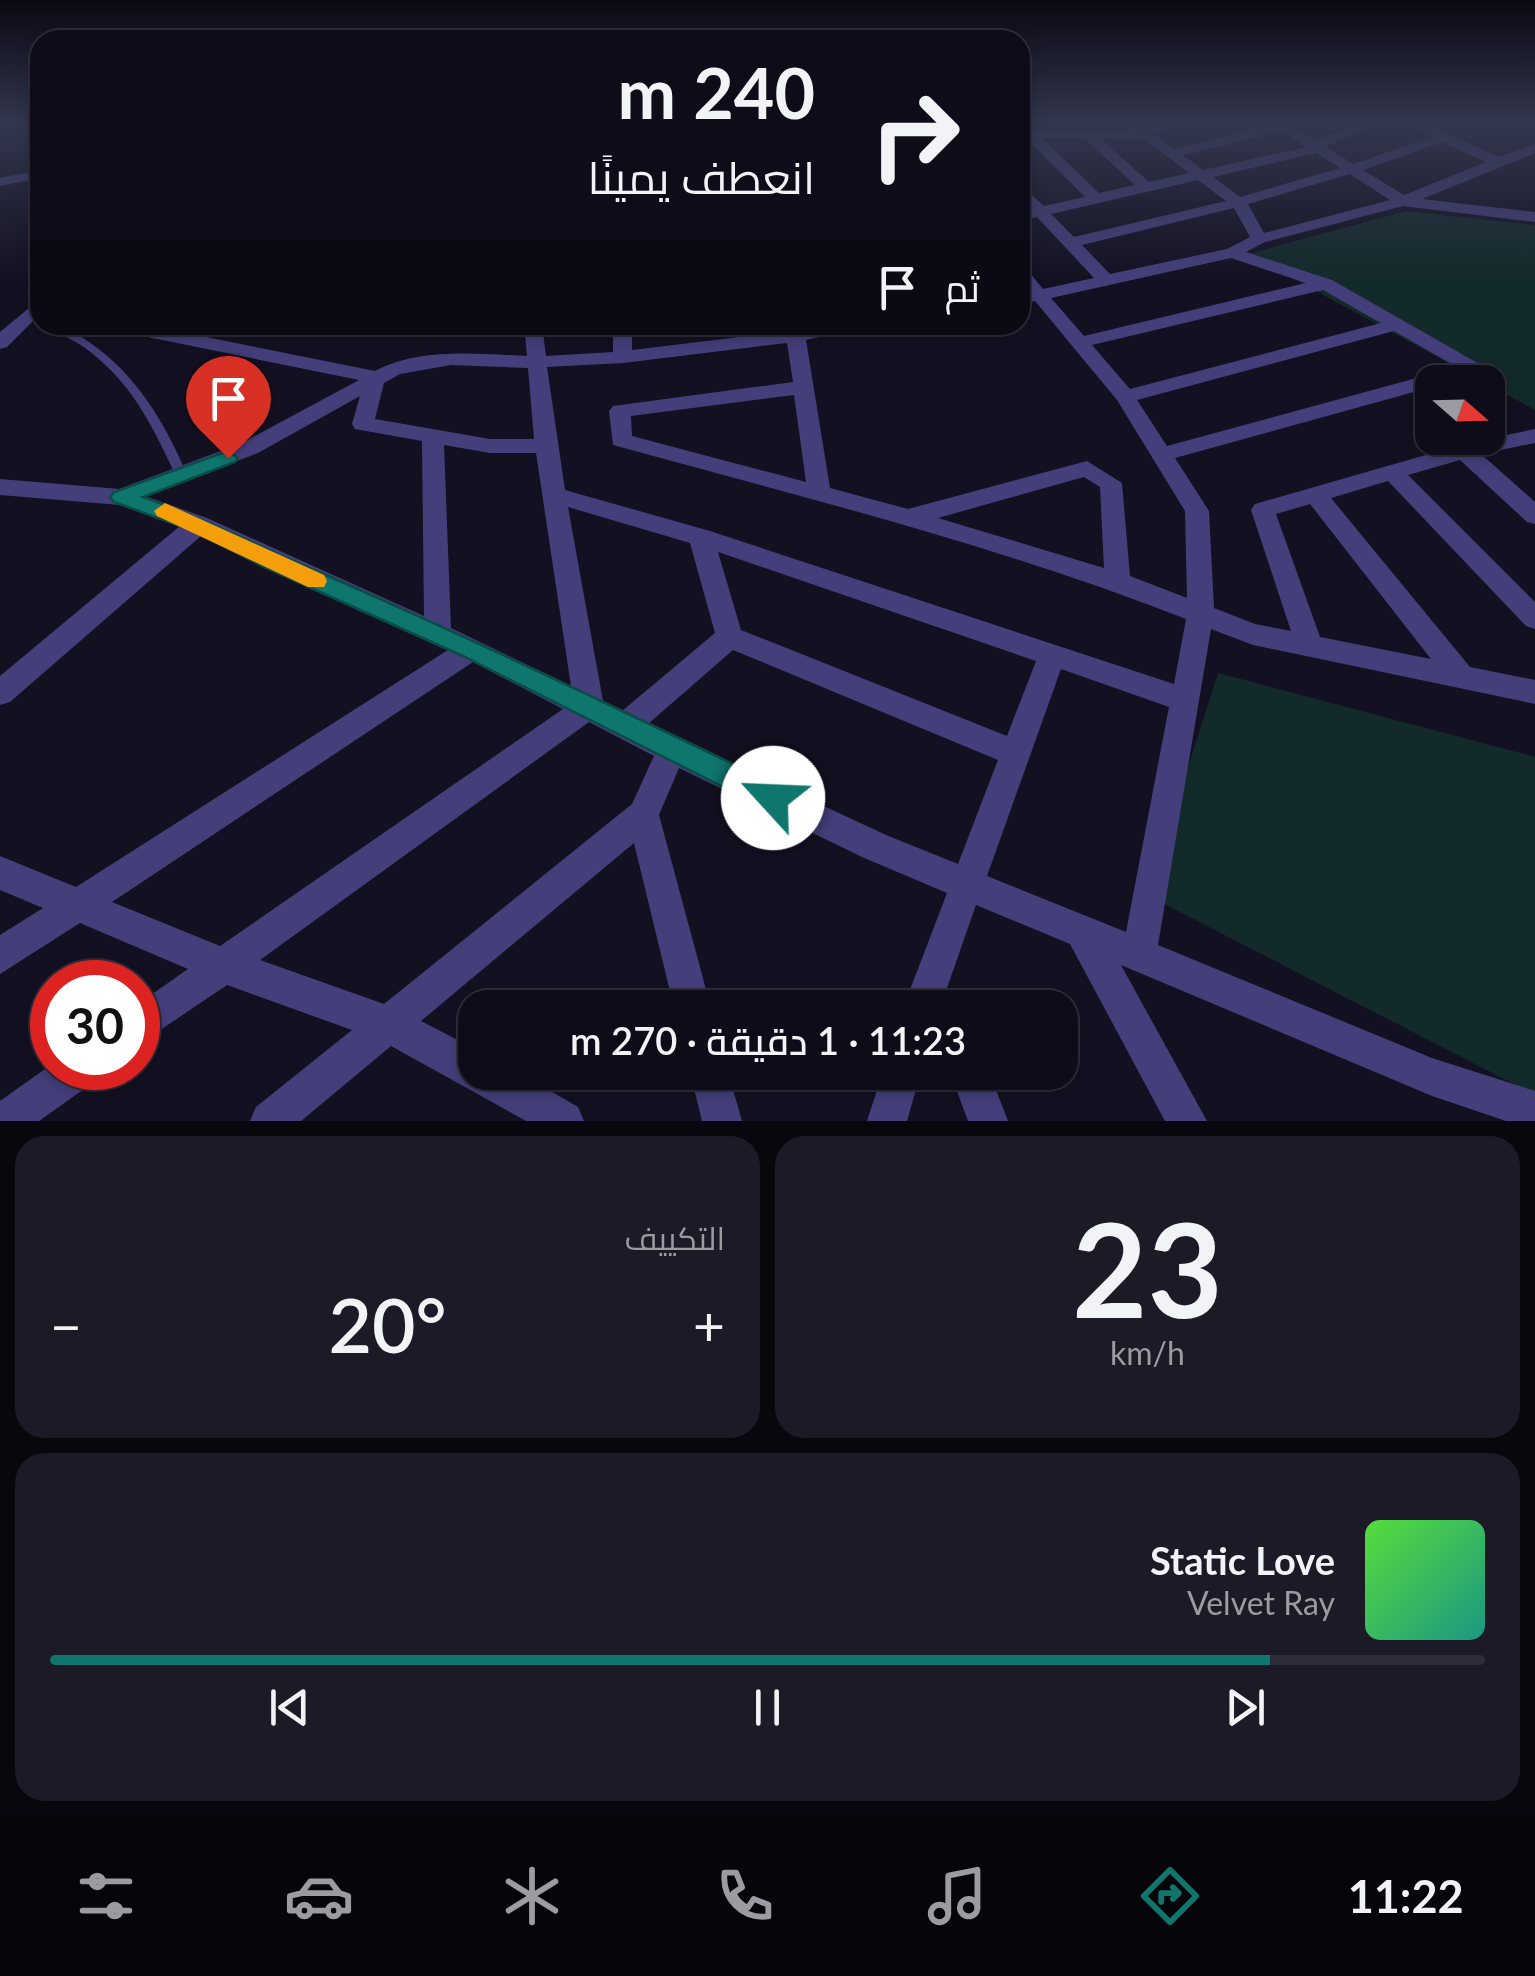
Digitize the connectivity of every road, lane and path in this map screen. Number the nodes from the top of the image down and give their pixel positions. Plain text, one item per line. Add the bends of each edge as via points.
1 (28, 176) edge
2 (1071, 176) edge
3 (1134, 176) edge
4 (1204, 176) edge
5 (1206, 176) edge
6 (1334, 176) edge
7 (1366, 176) edge
8 (1463, 176) edge
9 (0, 182) edge
10 (1147, 188) junction
11 (1096, 199) junction
12 (1030, 201) edge
13 (1403, 201) junction
14 (1535, 201) edge
15 (1240, 204) junction
16 (1040, 212) junction
17 (1030, 214) edge
18 (1509, 214) junction
19 (1535, 218) edge
20 (1259, 239) junction
21 (1072, 244) junction
22 (1232, 253) junction
23 (1108, 282) junction
24 (1326, 284) junction
25 (1030, 298) edge
26 (30, 317) edge
27 (1399, 324) junction
28 (66, 335) edge
29 (168, 335) edge
30 (534, 335) edge
31 (622, 335) edge
32 (800, 335) edge
33 (796, 336) junction
34 (0, 343) edge
35 (1078, 343) junction
36 (623, 357) junction
37 (538, 362) junction
38 (375, 376) junction
39 (805, 387) junction
40 (1125, 398) junction
41 (433, 436) junction
42 (1535, 436) edge
43 (1505, 442) edge
44 (546, 446) junction
45 (1163, 454) junction
46 (1451, 455) edge
47 (1468, 455) edge
48 (1392, 473) junction
49 (181, 474) junction
50 (0, 488) edge
51 (819, 492) junction
52 (1315, 494) junction
53 (557, 496) junction
54 (121, 497) junction
55 (1535, 516) edge
56 (910, 518) junction
57 (199, 524) junction
58 (702, 538) junction
59 (1118, 582) junction
60 (1201, 612) junction
61 (1535, 619) edge
62 (438, 636) junction
63 (730, 637) junction
64 (1309, 645) junction
65 (472, 649) junction
66 (1053, 653) junction
67 (1464, 680) junction
68 (1535, 692) edge
69 (0, 693) edge
70 (1183, 699) junction
71 (589, 706) junction
72 (628, 724) junction
73 (672, 750) junction
74 (1015, 753) junction
75 (643, 815) junction
76 (0, 873) edge
77 (964, 882) junction
78 (81, 907) junction
79 (1082, 933) junction
80 (0, 956) edge
81 (1140, 956) junction
82 (222, 965) junction
83 (687, 990) edge
84 (933, 990) edge
85 (160, 1010) edge
86 (388, 1024) junction
87 (458, 1061) edge
88 (49, 1090) edge
89 (504, 1090) edge
90 (714, 1090) edge
91 (897, 1090) edge
92 (976, 1090) edge
93 (1535, 1110) edge
94 (539, 1115) edge
95 (5, 1121) edge
96 (270, 1121) edge
97 (722, 1121) edge
98 (888, 1121) edge
99 (988, 1121) edge
100 (1186, 1121) edge

1 - 9 street
2 - 11 street
3 - 10 street
4 - 10 street
5 - 15 street
6 - 15 street
7 - 13 street
8 - 13 street
10 - 11 street
11 - 16 street
12 - 16 street
13 - 18 street
13 - 20 street
14 - 18 street
15 - 20 street
15 - 21 street
16 - 17 street
16 - 21 street
18 - 19 street
20 - 22 street
21 - 23 street
22 - 23 street
22 - 24 street
23 - 25 street
24 - 27 street
24 - 35 street
25 - 35 street
26 - 34 street
27 - 40 street
27 - 45 street via 1474,369
28 - 49 lane via 120,370 171,446
29 - 38 street
30 - 37 street
31 - 36 street
32 - 33 street
33 - 36 street
33 - 39 street
35 - 40 street
36 - 37 street
37 - 38 street via 450,359
37 - 44 street
38 - 41 street via 363,424
38 - 49 street via 250,448
39 - 51 street
39 - 51 street via 620,412 621,440
40 - 45 street
41 - 44 street
41 - 62 street
42 - 43 street
44 - 53 street
45 - 60 street via 1196,510
46 - 48 street
47 - 55 street
48 - 52 street
48 - 61 street
49 - 54 street
50 - 54 street
51 - 56 street
52 - 64 street via 1262,510
52 - 67 street
53 - 58 street
53 - 71 street
54 - 57 street
56 - 59 street
56 - 59 street via 1087,468 1111,483
57 - 62 street
57 - 69 street
58 - 63 street
58 - 66 street
59 - 60 street
60 - 64 street via 1253,634
60 - 70 street
62 - 65 street
63 - 72 street
63 - 74 street
64 - 67 street
65 - 71 street
65 - 78 street
66 - 70 street
66 - 74 street
67 - 68 street
70 - 81 street
71 - 72 street
71 - 82 street
72 - 73 street
73 - 75 street
73 - 77 street
74 - 77 street
75 - 83 street
75 - 86 street
76 - 78 street
77 - 79 street
77 - 84 street
78 - 80 street
78 - 82 street
79 - 81 street
79 - 100 street
81 - 93 street via 1432,1077
82 - 85 street
82 - 86 street
86 - 87 street
86 - 96 street
88 - 95 street
89 - 94 street
90 - 97 street
91 - 98 street
92 - 99 street

